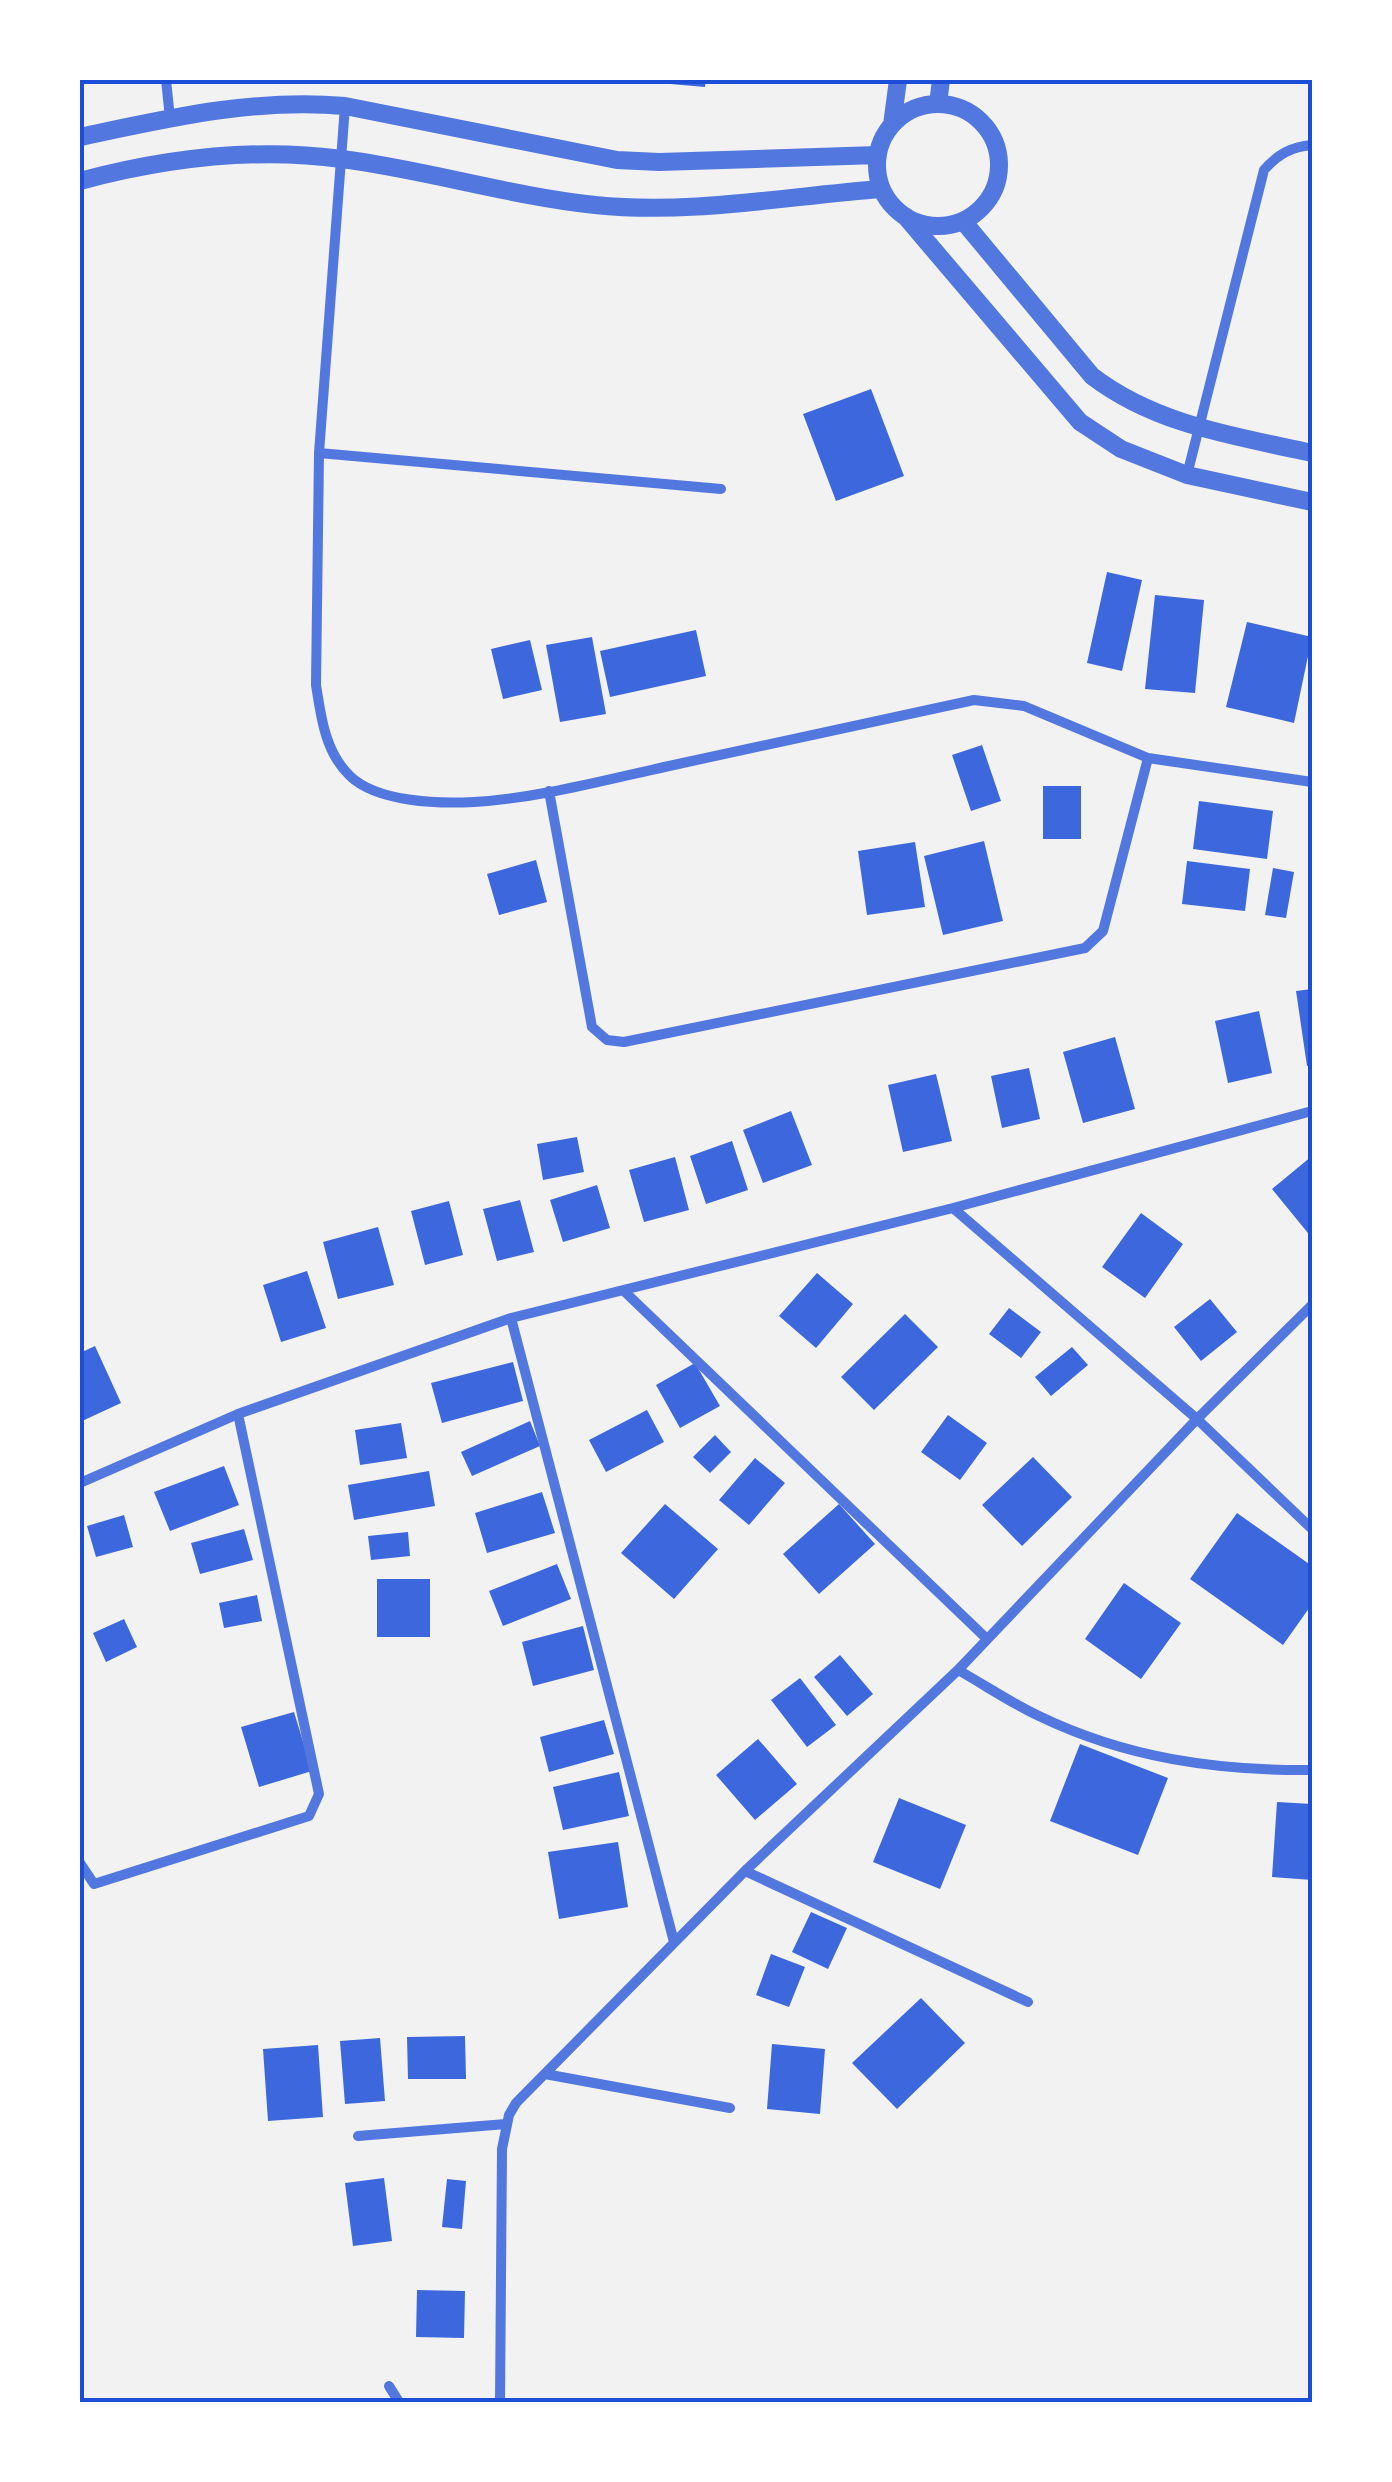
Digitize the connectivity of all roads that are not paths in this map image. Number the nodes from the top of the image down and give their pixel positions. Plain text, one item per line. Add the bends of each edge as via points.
1 (166, 80) edge
2 (898, 80) edge
3 (941, 80) edge
4 (938, 104) junction
5 (345, 106) junction
6 (170, 118) junction
7 (892, 125) junction
8 (80, 137) edge
9 (1312, 145) edge
10 (878, 154) junction
11 (342, 158) junction
12 (80, 181) edge
13 (882, 189) junction
14 (905, 216) junction
15 (963, 221) junction
16 (1200, 428) junction
17 (320, 453) junction
18 (1312, 453) edge
19 (1187, 474) junction
20 (721, 490) dead end
21 (1312, 502) edge
22 (1148, 758) junction
23 (1312, 782) edge
24 (549, 792) junction
25 (1312, 1111) edge
26 (953, 1208) junction
27 (625, 1292) junction
28 (1312, 1304) edge
29 (511, 1318) junction
30 (238, 1414) junction
31 (1197, 1419) junction
32 (80, 1483) edge
33 (1312, 1529) edge
34 (987, 1639) junction
35 (958, 1670) junction
36 (1312, 1770) edge
37 (80, 1863) edge
38 (745, 1872) junction
39 (674, 1942) junction
40 (1028, 2002) dead end
41 (545, 2074) junction
42 (730, 2108) dead end
43 (506, 2124) junction
44 (358, 2136) dead end
45 (390, 2386) dead end
46 (400, 2402) edge
47 (500, 2402) edge

1 - 6 street
2 - 7 street
3 - 4 street
4 - 7 street
4 - 15 street via 970,113 993,136 998,152 996,185
5 - 6 street via 266,103
5 - 10 street via 617,160
5 - 11 street
6 - 8 street
7 - 10 street
9 - 16 street via 1291,148 1264,170
10 - 13 street
11 - 12 street via 246,152
11 - 13 street via 594,205 676,210
11 - 17 street
13 - 14 street
14 - 15 street via 943,226
14 - 19 street via 1080,422 1121,449
15 - 16 street via 1092,376 1151,412
16 - 18 street
16 - 19 street
17 - 20 street
17 - 24 street via 316,685 333,754 351,778 424,802
19 - 21 street
22 - 23 street
22 - 24 street via 1024,706 974,700
22 - 24 street via 1104,931 1092,944 624,1042 592,1027
25 - 26 street
26 - 27 street
26 - 31 street
27 - 29 street
27 - 34 street
28 - 31 street
29 - 30 street
29 - 39 street
30 - 32 street
30 - 37 street via 317,1804 309,1816 94,1884
31 - 33 street
31 - 34 street
34 - 35 street
35 - 36 street via 1040,1716 1142,1753 1249,1771
35 - 38 street
38 - 39 street
38 - 40 street
39 - 41 street
41 - 42 street
41 - 43 street
43 - 44 street
43 - 47 street
45 - 46 street

